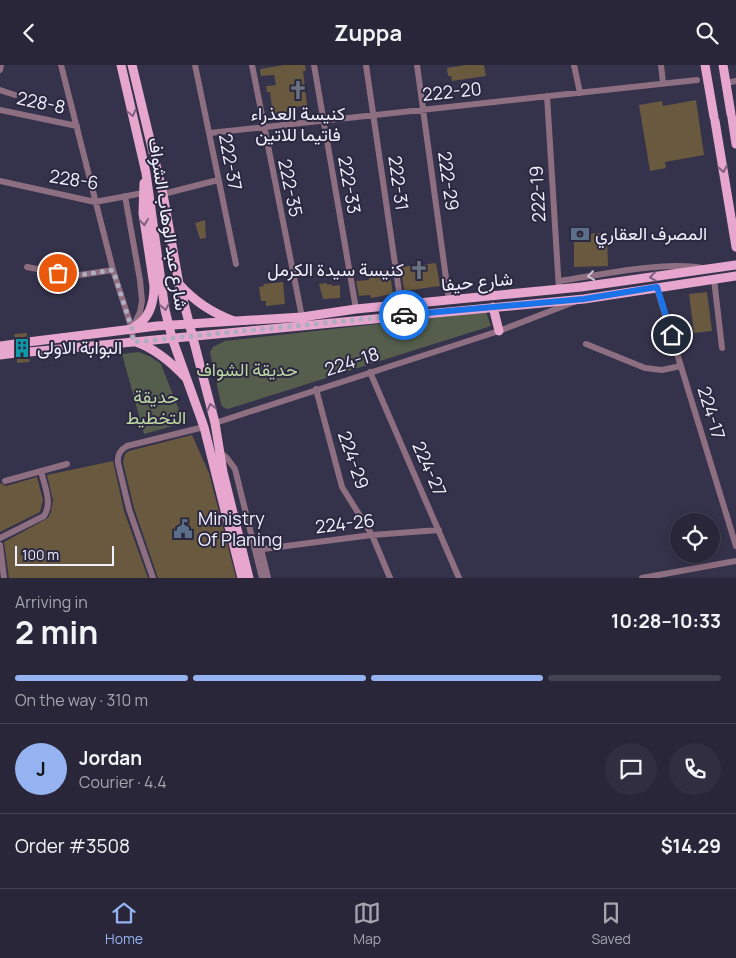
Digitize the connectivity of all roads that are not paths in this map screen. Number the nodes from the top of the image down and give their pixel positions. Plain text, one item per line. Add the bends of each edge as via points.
1 (1, 65) edge
2 (61, 65) edge
3 (121, 65) edge
4 (132, 65) edge
5 (195, 65) edge
6 (252, 65) edge
7 (314, 65) edge
8 (366, 65) edge
9 (417, 65) edge
10 (574, 65) edge
11 (660, 65) edge
12 (723, 65) edge
13 (706, 67) edge
14 (0, 70) edge
15 (697, 80) junction
16 (736, 81) edge
17 (663, 83) junction
18 (726, 83) junction
19 (709, 89) junction
20 (0, 90) edge
21 (580, 93) junction
22 (14, 95) dead end
23 (548, 96) junction
24 (0, 109) edge
25 (423, 110) junction
26 (373, 115) junction
27 (322, 121) junction
28 (76, 126) junction
29 (263, 127) junction
30 (210, 133) junction
31 (736, 144) edge
32 (146, 173) junction
33 (218, 180) junction
34 (0, 181) edge
35 (143, 193) junction
36 (163, 194) junction
37 (125, 196) junction
38 (96, 202) junction
39 (736, 247) edge
40 (236, 264) dead end
41 (736, 265) edge
42 (27, 267) dead end
43 (113, 270) junction
44 (736, 277) edge
45 (714, 279) junction
46 (178, 284) junction
47 (559, 285) junction
48 (657, 287) junction
49 (584, 299) junction
50 (449, 300) junction
51 (401, 305) junction
52 (493, 307) junction
53 (356, 309) junction
54 (302, 317) junction
55 (236, 322) junction
56 (189, 324) junction
57 (169, 325) junction
58 (132, 329) junction
59 (499, 331) junction
60 (192, 336) junction
61 (172, 338) junction
62 (133, 342) junction
63 (586, 344) dead end
64 (0, 346) edge
65 (722, 349) dead end
66 (0, 355) edge
67 (681, 366) junction
68 (370, 372) junction
69 (188, 381) junction
70 (316, 389) junction
71 (215, 423) junction
72 (204, 427) junction
73 (220, 452) junction
74 (67, 463) dead end
75 (41, 471) junction
76 (220, 473) junction
77 (5, 481) dead end
78 (439, 530) junction
79 (372, 535) junction
80 (0, 538) edge
81 (0, 545) edge
82 (736, 546) edge
83 (258, 550) junction
84 (736, 561) edge
85 (4, 578) edge
86 (154, 578) edge
87 (242, 578) edge
88 (249, 578) edge
89 (262, 578) edge
90 (268, 578) edge
91 (390, 578) edge
92 (459, 578) edge
93 (642, 578) edge

1 - 14 street
2 - 28 street
3 -> 32 main road, شارع عبد الوهاب الشواف
4 - 36 main road, شارع عبد الوهاب الشواف
5 - 30 street, 222-37
6 - 29 street, 222-35
7 - 27 street, 222-33
8 - 26 street, 222-31
9 - 25 street, 222-29
10 - 21 street
11 - 17 street
12 - 18 main road
13 - 15 street
13 - 19 main road
15 - 17 street, 222-20
15 - 19 street
16 - 18 street
17 - 21 street, 222-20
18 - 31 main road
19 -> 39 main road
20 - 22 street
21 - 23 street, 222-20
23 - 25 street, 222-20
23 - 47 street, 222-19
24 - 28 street, 228-8
25 - 26 street, 222-20
25 - 50 street, 222-29
26 - 27 street, 222-20
26 - 51 street, 222-31
27 - 29 street, 222-20
27 - 53 street, 222-33
28 - 38 street
29 - 30 street, 222-20
29 - 54 street, 222-35
30 - 33 street, 222-37
32 - 35 main road
32 -> 57 main road, شارع عبد الوهاب الشواف
33 - 36 street
33 - 40 street, 222-37
34 - 38 street, 228-6
35 - 37 street, 228-6
35 -> 58 main road via 154,297 145,319
36 - 46 main road, شارع عبد الوهاب الشواف
37 - 38 street, 228-6
37 - 58 street via 142,301
38 - 43 street
41 -> 47 main road, شارع حيفا
42 - 43 street via 73,276
43 - 58 street
44 - 45 main road, شارع حيفا
45 - 48 main road, شارع حيفا
45 - 65 street
46 - 55 main road via 206,308
46 - 56 main road, شارع عبد الوهاب الشواف
47 - 50 main road, شارع حيفا
48 - 49 main road, شارع حيفا
48 - 67 street, 224-17
49 - 52 main road, شارع حيفا
49 - 59 street, 224-18
50 - 51 main road, شارع حيفا
51 - 53 main road, شارع حيفا
52 - 59 main road
52 - 60 main road, شارع حيفا
53 - 54 main road, شارع حيفا
54 - 55 main road, شارع حيفا
55 - 56 main road, شارع حيفا
56 - 57 main road, شارع حيفا
56 - 60 main road, شارع عبد الوهاب الشواف
57 - 58 main road, شارع حيفا
57 - 61 main road, شارع عبد الوهاب الشواف
58 - 62 street
58 - 62 main road, شارع حيفا via 28,347
59 - 68 street, 224-18
60 - 61 main road, شارع حيفا
71 -> 60 main road, شارع عبد الوهاب الشواف
61 - 62 main road, شارع حيفا
61 - 69 main road, شارع عبد الوهاب الشواف
62 - 69 main road via 158,353
63 - 67 street via 645,368 662,370
64 - 66 main road via 16,349
67 - 82 street, 224-17
68 - 70 street, 224-18
68 - 78 street, 224-27
69 - 72 main road, شارع عبد الوهاب الشواف
70 - 71 street, 224-18
70 - 79 street, 224-29 via 342,487
71 - 73 main road, شارع عبد الوهاب الشواف
72 - 76 main road, شارع عبد الوهاب الشواف
72 - 86 street via 127,446 118,457 129,509
73 - 76 main road, شارع عبد الوهاب الشواف
73 - 83 street via 235,469
74 - 75 street
75 - 77 street
75 - 80 street via 48,512
76 - 87 main road
76 - 88 main road
78 - 79 street, 224-26
78 - 92 street, 224-27
79 - 83 street, 224-26
79 - 91 street, 224-29
81 - 85 street
83 - 89 street
83 - 90 street
84 - 93 street

